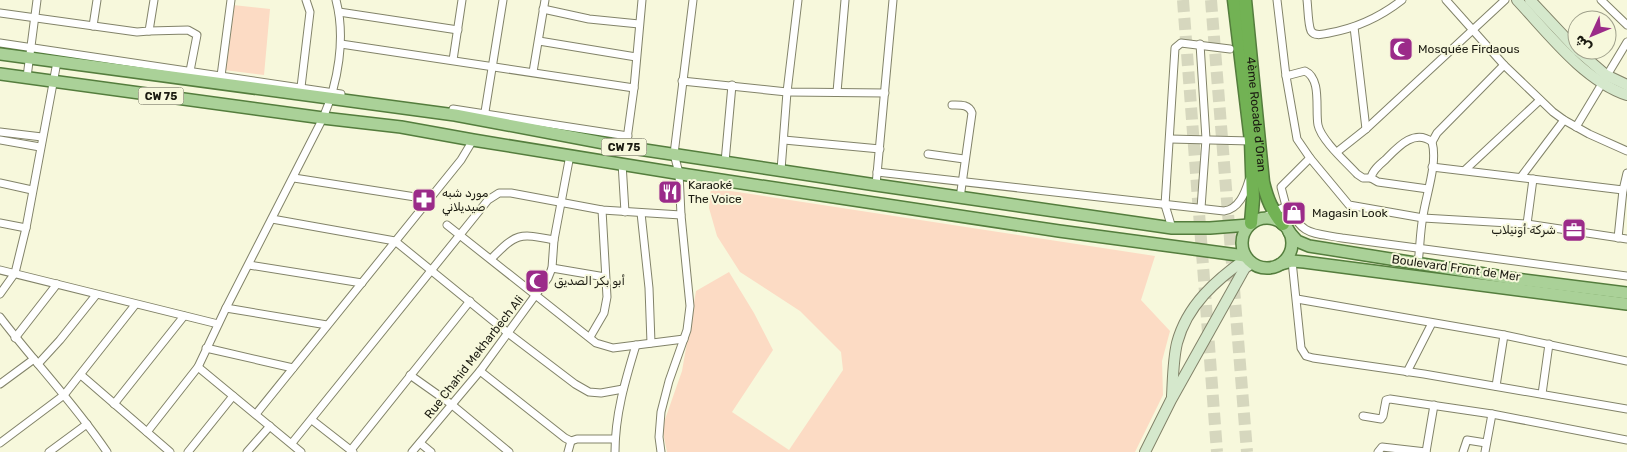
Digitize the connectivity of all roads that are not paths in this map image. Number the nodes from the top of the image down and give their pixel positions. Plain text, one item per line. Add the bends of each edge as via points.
1 (37, 0) edge
2 (97, 0) edge
3 (154, 0) edge
4 (231, 0) edge
5 (306, 0) edge
6 (336, 0) edge
7 (462, 0) edge
8 (503, 0) edge
9 (545, 0) edge
10 (642, 0) edge
11 (692, 0) edge
12 (798, 0) edge
13 (845, 0) edge
14 (893, 0) edge
15 (1234, 0) edge
16 (1245, 0) edge
17 (1277, 0) edge
18 (1308, 0) edge
19 (1402, 0) edge
20 (1446, 0) edge
21 (1504, 0) edge
22 (1517, 0) edge
23 (1530, 0) edge
24 (1601, 0) edge
25 (542, 10) junction
26 (339, 12) junction
27 (0, 13) edge
28 (34, 19) junction
29 (1626, 22) edge
30 (639, 24) junction
31 (93, 26) junction
32 (1354, 28) junction
33 (458, 30) junction
34 (1472, 30) junction
35 (149, 31) junction
36 (1567, 39) edge
37 (539, 41) junction
38 (1627, 42) edge
39 (0, 43) edge
40 (341, 44) junction
41 (1200, 44) junction
42 (1230, 49) dead end
43 (30, 53) junction
44 (0, 54) edge
45 (636, 57) junction
46 (453, 60) junction
47 (1586, 60) edge
48 (57, 62) junction
49 (1504, 65) junction
50 (493, 66) junction
51 (190, 71) junction
52 (533, 72) junction
53 (0, 74) edge
54 (221, 76) junction
55 (1286, 76) junction
56 (27, 77) junction
57 (1604, 79) junction
58 (55, 80) junction
59 (682, 81) junction
60 (732, 85) junction
61 (1627, 85) edge
62 (301, 87) junction
63 (634, 88) junction
64 (787, 92) junction
65 (837, 92) junction
66 (885, 93) junction
67 (1627, 95) edge
68 (331, 96) junction
69 (1540, 100) junction
70 (952, 104) dead end
71 (484, 117) junction
72 (323, 118) junction
73 (1564, 120) junction
74 (1576, 128) junction
75 (1366, 130) junction
76 (0, 132) edge
77 (42, 137) junction
78 (1170, 139) junction
79 (1206, 139) junction
80 (0, 140) edge
81 (474, 140) junction
82 (784, 140) junction
83 (626, 141) junction
84 (1250, 141) junction
85 (1432, 142) junction
86 (40, 147) junction
87 (880, 149) junction
88 (1627, 151) edge
89 (1338, 152) junction
90 (674, 154) junction
91 (928, 154) dead end
92 (570, 155) junction
93 (1310, 158) junction
94 (964, 159) junction
95 (725, 162) junction
96 (622, 163) junction
97 (1432, 167) junction
98 (780, 170) junction
99 (1465, 170) junction
100 (877, 172) junction
101 (679, 173) junction
102 (1627, 173) edge
103 (1251, 175) junction
104 (294, 178) junction
105 (1371, 178) junction
106 (1522, 178) junction
107 (1533, 179) junction
108 (962, 182) junction
109 (0, 184) edge
110 (876, 185) junction
111 (32, 190) junction
112 (1428, 190) junction
113 (1623, 190) junction
114 (960, 198) junction
115 (428, 199) junction
116 (561, 203) junction
117 (1165, 205) junction
118 (1286, 206) junction
119 (1201, 208) junction
120 (602, 210) junction
121 (624, 212) junction
122 (1274, 212) junction
123 (641, 213) junction
124 (681, 215) junction
125 (1423, 218) junction
126 (272, 219) junction
127 (1254, 222) junction
128 (0, 223) edge
129 (1527, 224) junction
130 (447, 226) dead end
131 (26, 228) junction
132 (1172, 228) junction
133 (1286, 228) junction
134 (460, 235) junction
135 (1618, 238) junction
136 (1627, 239) edge
137 (554, 240) junction
138 (395, 241) junction
139 (1420, 248) junction
140 (491, 259) junction
141 (1248, 259) junction
142 (1286, 262) junction
143 (1418, 264) junction
144 (249, 265) junction
145 (552, 268) junction
146 (0, 270) edge
147 (431, 271) junction
148 (15, 273) junction
149 (1627, 276) edge
150 (605, 277) junction
151 (362, 283) junction
152 (57, 284) junction
153 (1627, 293) edge
154 (0, 294) edge
155 (96, 295) junction
156 (536, 295) junction
157 (1297, 299) junction
158 (470, 301) junction
159 (1627, 304) edge
160 (135, 305) junction
161 (226, 308) junction
162 (184, 316) junction
163 (1, 320) edge
164 (1432, 323) junction
165 (218, 324) junction
166 (327, 325) junction
167 (508, 333) junction
168 (1504, 335) junction
169 (590, 337) junction
170 (15, 338) junction
171 (684, 339) junction
172 (651, 343) junction
173 (1550, 344) junction
174 (636, 345) junction
175 (206, 348) junction
176 (36, 361) junction
177 (1627, 361) edge
178 (198, 367) junction
179 (293, 368) junction
180 (480, 371) junction
181 (1407, 372) junction
182 (81, 375) junction
183 (410, 375) junction
184 (0, 384) edge
185 (1496, 386) junction
186 (623, 389) junction
187 (1542, 394) junction
188 (64, 395) junction
189 (233, 396) junction
190 (1171, 400) junction
191 (114, 404) junction
192 (451, 404) junction
193 (1434, 405) junction
194 (1627, 409) edge
195 (256, 414) junction
196 (1492, 414) junction
197 (1363, 416) dead end
198 (312, 420) junction
199 (86, 424) junction
200 (270, 426) junction
201 (147, 432) junction
202 (615, 439) junction
203 (1627, 440) edge
204 (571, 441) junction
205 (0, 443) edge
206 (420, 443) junction
207 (1486, 443) junction
208 (292, 444) junction
209 (352, 451) edge
210 (49, 452) edge
211 (107, 452) edge
212 (170, 452) edge
213 (188, 452) edge
214 (247, 452) edge
215 (301, 452) edge
216 (412, 452) edge
217 (431, 452) edge
218 (509, 452) edge
219 (568, 452) edge
220 (615, 452) edge
221 (661, 452) edge
222 (1145, 452) edge
223 (1378, 452) edge
224 (1426, 452) edge
225 (1463, 452) edge
226 (1485, 452) edge

1 - 28 street
2 - 31 street
3 - 35 street
4 - 54 street
5 - 62 street via 310,12
6 - 26 street
7 - 33 street
8 - 50 street
9 - 25 street
10 - 30 street
11 - 59 street
12 - 64 street
13 - 65 street
14 - 66 street
15 - 84 highway, 4ème Rocade d'Oran
16 - 122 highway, 4ème Rocade d'Oran via 1263,182 1266,198
17 - 55 street
18 - 32 street via 1312,32 1320,34
19 - 32 street
20 - 34 street
21 - 34 street
22 - 57 main road via 1569,55
23 - 36 main road
24 - 29 street
25 - 30 street
25 - 37 street
26 - 33 street
26 - 40 street
27 - 28 street
28 - 31 street
28 - 43 street
30 - 45 street
31 - 35 street
32 - 75 street
33 - 46 street
34 - 49 street
34 - 75 street
35 - 51 street via 188,30 197,35
37 - 45 street
37 - 52 street
38 - 57 street
39 - 43 street
40 - 46 street
40 - 68 street
41 - 42 street
41 - 78 street via 1181,43 1175,48
41 - 79 street
43 - 44 main road, CW 75
43 - 48 main road, CW 75
43 - 51 street
43 - 56 street
45 - 63 street
46 - 50 street
47 - 57 main road
48 - 58 street
48 - 68 main road, CW 75
49 - 69 street
49 - 85 street
50 - 52 street
50 - 71 street
51 - 54 street
52 - 63 street
53 - 56 main road, CW 75
54 - 62 street
55 - 89 street via 1305,71 1311,74 1315,82 1319,128
55 - 93 street via 1295,132
56 - 58 main road, CW 75
57 - 61 main road
57 - 67 main road
57 - 74 street
58 - 72 main road, CW 75
58 - 77 street
59 - 60 street
59 - 90 street
60 - 64 street
60 - 95 street
62 - 68 street
63 - 83 street
64 - 65 street
64 - 82 street
65 - 66 street
66 - 87 street
68 - 71 main road, CW 75
68 - 72 street
69 - 73 street
69 - 99 street
70 - 94 street via 966,106 972,111
71 - 83 main road, CW 75
72 - 81 main road
72 - 104 street
73 - 74 street
73 - 106 street
74 - 88 street
75 - 89 street
76 - 77 street
77 - 86 street
78 - 79 street
78 - 117 street
79 - 84 street
79 - 119 street
80 - 86 street
81 - 92 main road
81 - 115 street
82 - 87 street
82 - 98 street
83 - 90 main road, CW 75
84 - 103 highway, 4ème Rocade d'Oran
85 - 97 street
85 - 105 street via 1421,136 1404,142 1374,170
86 - 111 street
87 - 100 street
89 - 105 street via 1357,174
90 - 95 main road, CW 75
90 - 101 street
91 - 94 street
92 - 96 main road
92 - 116 street, Rue Chahid Mekharbech Ali
93 - 118 street via 1281,187
93 - 125 street via 1351,206
94 - 108 street
95 - 98 main road, CW 75
96 - 101 main road
96 - 121 street
97 - 99 street
97 - 112 street
98 - 110 main road, CW 75
99 - 106 street
100 - 108 street
100 - 110 street
101 - 124 street
101 - 141 main road
102 - 113 street
103 - 119 street via 1240,200 1231,210
103 - 127 highway, 4ème Rocade d'Oran
104 - 115 street
104 - 126 street
105 - 112 street
106 - 107 street
107 - 113 street
107 - 129 street
108 - 114 street
108 - 117 street
109 - 111 street
110 - 114 main road, CW 75
111 - 131 street
112 - 125 street
113 - 135 street
114 - 132 main road, CW 75
115 - 138 street
116 - 120 street
116 - 134 street via 499,193 488,200
116 - 137 street, Rue Chahid Mekharbech Ali
117 - 119 street
117 - 132 street
118 - 122 street
118 - 139 street via 1298,225 1308,232
120 - 121 street
120 - 150 street
121 - 123 street
122 - 127 street
122 - 133 highway, 4ème Rocade d'Oran
123 - 124 street
123 - 172 street
124 - 171 street via 690,306
125 - 129 street
125 - 139 street
126 - 138 street
126 - 144 street
127 - 132 main road, CW 75 via 1210,228
127 - 133 main road via 1272,219
127 - 141 main road via 1242,240
128 - 131 street
129 - 135 street
130 - 134 street
131 - 148 street
133 - 142 main road via 1292,246
133 - 143 main road via 1298,241 1309,246
134 - 140 street
134 - 147 street
135 - 136 street
137 - 140 street via 530,235 516,237
137 - 145 street, Rue Chahid Mekharbech Ali
138 - 147 street
138 - 151 street
139 - 143 street
139 - 149 street
140 - 156 street
141 - 142 main road via 1263,268
141 - 190 main road
141 - 190 main road via 1232,268 1203,295 1186,320 1175,353
142 - 157 street
142 - 159 main road, Boulevard Front de Mer
143 - 153 main road
144 - 151 street
144 - 161 street
145 - 150 street
145 - 156 street, Rue Chahid Mekharbech Ali
146 - 148 street
147 - 158 street
147 - 198 street
148 - 152 street
148 - 154 street
150 - 169 street via 607,297 604,313
151 - 166 street
152 - 155 street
152 - 170 street
155 - 160 street
155 - 176 street via 60,340
156 - 167 street, Rue Chahid Mekharbech Ali
156 - 169 street
157 - 164 street
157 - 181 street via 1301,348 1306,356
158 - 167 street
158 - 183 street
160 - 162 street
160 - 182 street
161 - 165 street
161 - 166 street
162 - 165 street
162 - 191 street
163 - 170 street
164 - 168 street
164 - 181 street
165 - 175 street
166 - 179 street
167 - 180 street, Rue Chahid Mekharbech Ali
167 - 186 street via 589,392
168 - 173 street
168 - 185 street
169 - 174 street via 596,343 613,348
170 - 176 street
171 - 172 street
171 - 221 street via 661,412
172 - 174 street
173 - 177 street
173 - 187 street
174 - 186 street
175 - 178 street
175 - 179 street
176 - 184 street
176 - 188 street
178 - 189 street
178 - 201 street
179 - 195 street
180 - 192 street, Rue Chahid Mekharbech Ali
180 - 204 street
181 - 185 street
182 - 188 street
182 - 191 street
183 - 192 street
183 - 209 street
185 - 187 street
186 - 202 street
187 - 194 street
188 - 199 street
188 - 205 street
189 - 195 street
189 - 213 street
190 - 222 main road
191 - 201 street
192 - 206 street, Rue Chahid Mekharbech Ali
192 - 218 street
193 - 196 street
193 - 197 street via 1387,399 1382,418
193 - 224 street
195 - 200 street
196 - 203 street
196 - 207 street
198 - 208 street
198 - 209 street
199 - 210 street
199 - 211 street
200 - 208 street
200 - 214 street
201 - 212 street
202 - 204 street
202 - 220 street
204 - 219 street
206 - 216 street, Rue Chahid Mekharbech Ali
206 - 217 street
207 - 225 street via 1467,440
207 - 226 street
208 - 215 street
223 - 224 street via 1382,446

